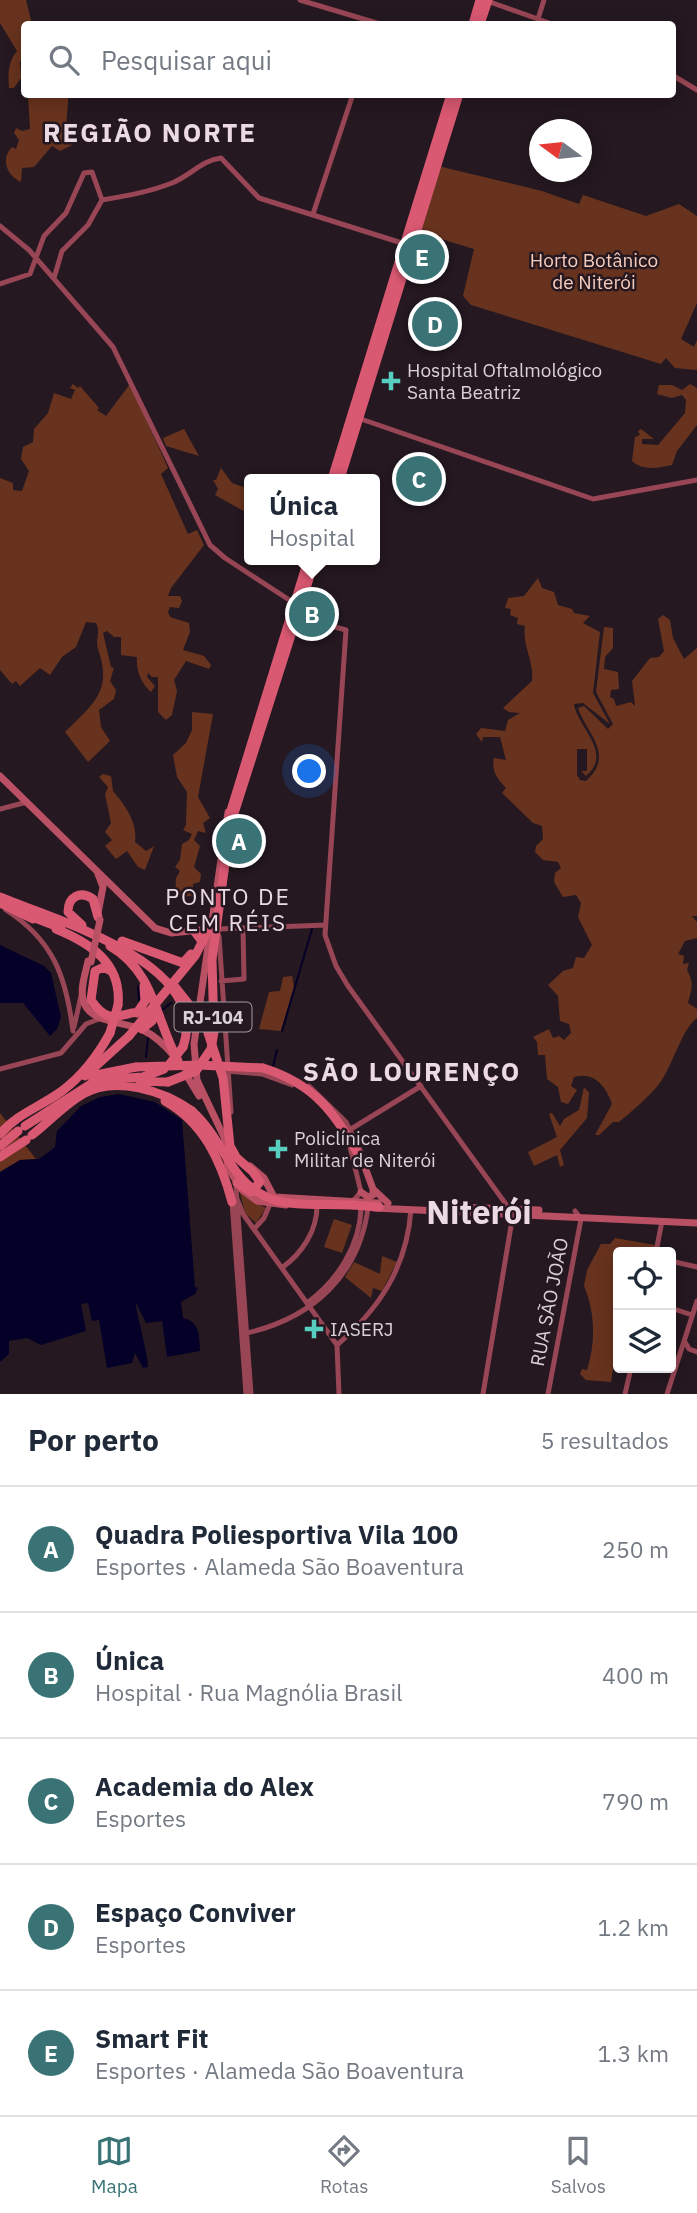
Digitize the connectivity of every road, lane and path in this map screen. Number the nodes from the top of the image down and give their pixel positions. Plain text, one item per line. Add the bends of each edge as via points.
1 (300, 0) edge
2 (485, 0) edge
3 (544, 0) edge
4 (538, 19) junction
5 (367, 21) edge
6 (474, 21) edge
7 (481, 21) edge
8 (544, 21) edge
9 (676, 77) edge
10 (697, 90) edge
11 (352, 98) edge
12 (449, 98) edge
13 (458, 98) edge
14 (102, 200) junction
15 (313, 215) junction
16 (0, 226) edge
17 (405, 244) junction
18 (37, 260) junction
19 (54, 278) junction
20 (0, 284) edge
21 (355, 417) junction
22 (334, 474) edge
23 (341, 474) edge
24 (697, 480) edge
25 (305, 565) edge
26 (313, 565) edge
27 (294, 603) junction
28 (294, 616) junction
29 (0, 774) edge
30 (236, 792) junction
31 (30, 803) junction
32 (0, 809) edge
33 (238, 809) junction
34 (223, 871) junction
35 (108, 884) junction
36 (0, 901) edge
37 (219, 902) junction
38 (30, 916) junction
39 (98, 919) junction
40 (315, 926) junction
41 (243, 928) junction
42 (326, 930) junction
43 (206, 934) junction
44 (106, 938) junction
45 (135, 959) junction
46 (90, 961) junction
47 (115, 977) junction
48 (221, 981) junction
49 (83, 988) junction
50 (195, 1012) dead end
51 (137, 1013) junction
52 (104, 1016) junction
53 (142, 1029) junction
54 (73, 1031) junction
55 (70, 1044) junction
56 (177, 1061) junction
57 (227, 1067) junction
58 (0, 1069) edge
59 (93, 1082) junction
60 (421, 1086) junction
61 (127, 1088) junction
62 (61, 1091) junction
63 (213, 1115) junction
64 (351, 1129) junction
65 (0, 1134) edge
66 (232, 1135) dead end
67 (0, 1146) edge
68 (0, 1157) edge
69 (240, 1161) junction
70 (363, 1162) junction
71 (228, 1168) junction
72 (237, 1186) junction
73 (373, 1189) junction
74 (361, 1192) junction
75 (270, 1200) junction
76 (234, 1201) junction
77 (290, 1201) junction
78 (359, 1205) junction
79 (383, 1205) junction
80 (317, 1206) junction
81 (411, 1209) junction
82 (511, 1212) junction
83 (577, 1214) junction
84 (662, 1219) junction
85 (696, 1222) edge
86 (255, 1228) junction
87 (657, 1247) edge
88 (676, 1262) edge
89 (697, 1266) edge
90 (283, 1267) junction
91 (697, 1301) edge
92 (240, 1302) junction
93 (308, 1305) junction
94 (676, 1310) edge
95 (692, 1315) junction
96 (247, 1333) junction
97 (685, 1339) junction
98 (337, 1345) junction
99 (697, 1352) edge
100 (630, 1373) edge
101 (248, 1394) edge
102 (339, 1394) edge
103 (483, 1394) edge
104 (548, 1394) edge
105 (625, 1394) edge
106 (667, 1394) edge

1 - 5 street
2 - 4 street
2 - 6 highway
2 - 7 highway
3 - 4 street
4 - 8 street
9 - 10 street
11 - 15 street
12 - 17 highway
13 - 21 highway
14 - 15 street via 171,183 222,158 259,198
14 - 18 street via 89,170 82,174 66,213 44,236
14 - 19 street via 88,225 62,251
15 - 17 street
16 - 18 street
17 - 21 highway
18 - 19 street
18 - 20 street via 27,277
19 - 27 street via 122,361 210,545
21 - 22 highway
21 - 23 highway
21 - 24 street via 593,499
25 - 27 highway, RJ-104
26 - 28 highway, RJ-104
27 - 28 highway, RJ-104
28 - 30 highway, RJ-104
28 - 33 highway, RJ-104
28 - 42 street via 346,631
29 - 31 main road
30 - 34 highway
30 - 37 main road via 223,829
31 - 32 street
31 - 35 main road
33 - 34 highway, RJ-104 via 230,826
33 - 37 street
34 - 59 highway, RJ-104, bridge via 212,968 211,1049 196,1071 168,1082
34 - 62 highway, bridge via 207,936 172,987 95,1068
35 - 39 main road
35 - 43 main road via 159,930
36 - 38 highway
36 - 44 highway
36 - 54 street via 37,932 51,951
37 - 43 main road
38 - 45 highway
38 - 47 highway via 96,949
39 - 44 highway via 89,896 79,895 70,901 71,918
39 - 46 main road, bridge
40 - 41 street
40 - 42 street
40 - 42 street
41 - 43 street
41 - 48 street via 244,979
42 - 60 street via 338,971
43 - 44 highway via 183,963
43 - 48 street
43 - 63 main road via 196,1074
44 - 45 highway
45 - 50 highway via 168,979
45 - 51 highway via 145,990 145,1001
45 - 56 highway
45 - 59 highway, bridge via 158,975 179,1003 186,1022 183,1047 164,1069 151,1075
46 - 49 main road
46 - 52 main road via 86,997
47 - 52 highway via 107,968 95,971 90,995
47 - 62 highway, bridge via 118,1005 110,1033 90,1063
48 - 57 street
49 - 52 main road via 86,1007
49 - 54 street
51 - 52 highway
51 - 53 highway via 146,1011 152,1017
52 - 53 main road
52 - 55 street via 90,1021
53 - 56 main road
54 - 55 street
55 - 58 street via 56,1055
56 - 63 main road
57 - 64 street via 267,1067 301,1081 323,1097
57 - 66 street
57 - 69 highway via 208,1033 223,1078 228,1140
57 - 74 street via 270,1076 314,1099 344,1133
59 - 67 highway
60 - 64 street
60 - 82 street
61 - 68 highway via 103,1087 84,1093
61 - 76 highway via 169,1104 197,1126 218,1159
61 - 78 highway, bridge via 164,1095 192,1111 255,1193 278,1201
62 - 65 highway via 21,1114
62 - 70 highway, bridge via 99,1073 136,1067 248,1066 277,1073 310,1090 339,1120
63 - 71 main road via 224,1137
64 - 70 street
69 - 72 highway via 260,1185 251,1192
69 - 75 main road via 262,1175
70 - 73 main road
71 - 72 main road
71 - 76 street
72 - 75 main road via 249,1197
72 - 76 street
73 - 74 main road via 369,1198
73 - 79 main road
74 - 78 street
75 - 77 main road
75 - 86 street
76 - 86 street
76 - 92 street
76 - 96 street
77 - 78 main road
77 - 80 main road
78 - 79 highway
78 - 79 main road
78 - 80 main road
78 - 93 street via 358,1230 344,1264
79 - 81 main road
79 - 82 main road
80 - 90 street via 310,1235
81 - 82 main road
81 - 98 street via 393,1281 373,1311
82 - 83 main road
82 - 103 street
83 - 84 main road
83 - 104 street, RUA SÃO JOÃO
84 - 85 main road
84 - 87 street
86 - 90 street
88 - 89 street
90 - 93 street
91 - 95 street
92 - 96 street
92 - 101 street
93 - 96 street via 283,1323
93 - 98 street
94 - 95 street
95 - 97 street
96 - 101 street
97 - 99 street via 687,1347
97 - 106 street
98 - 102 street
100 - 105 street

